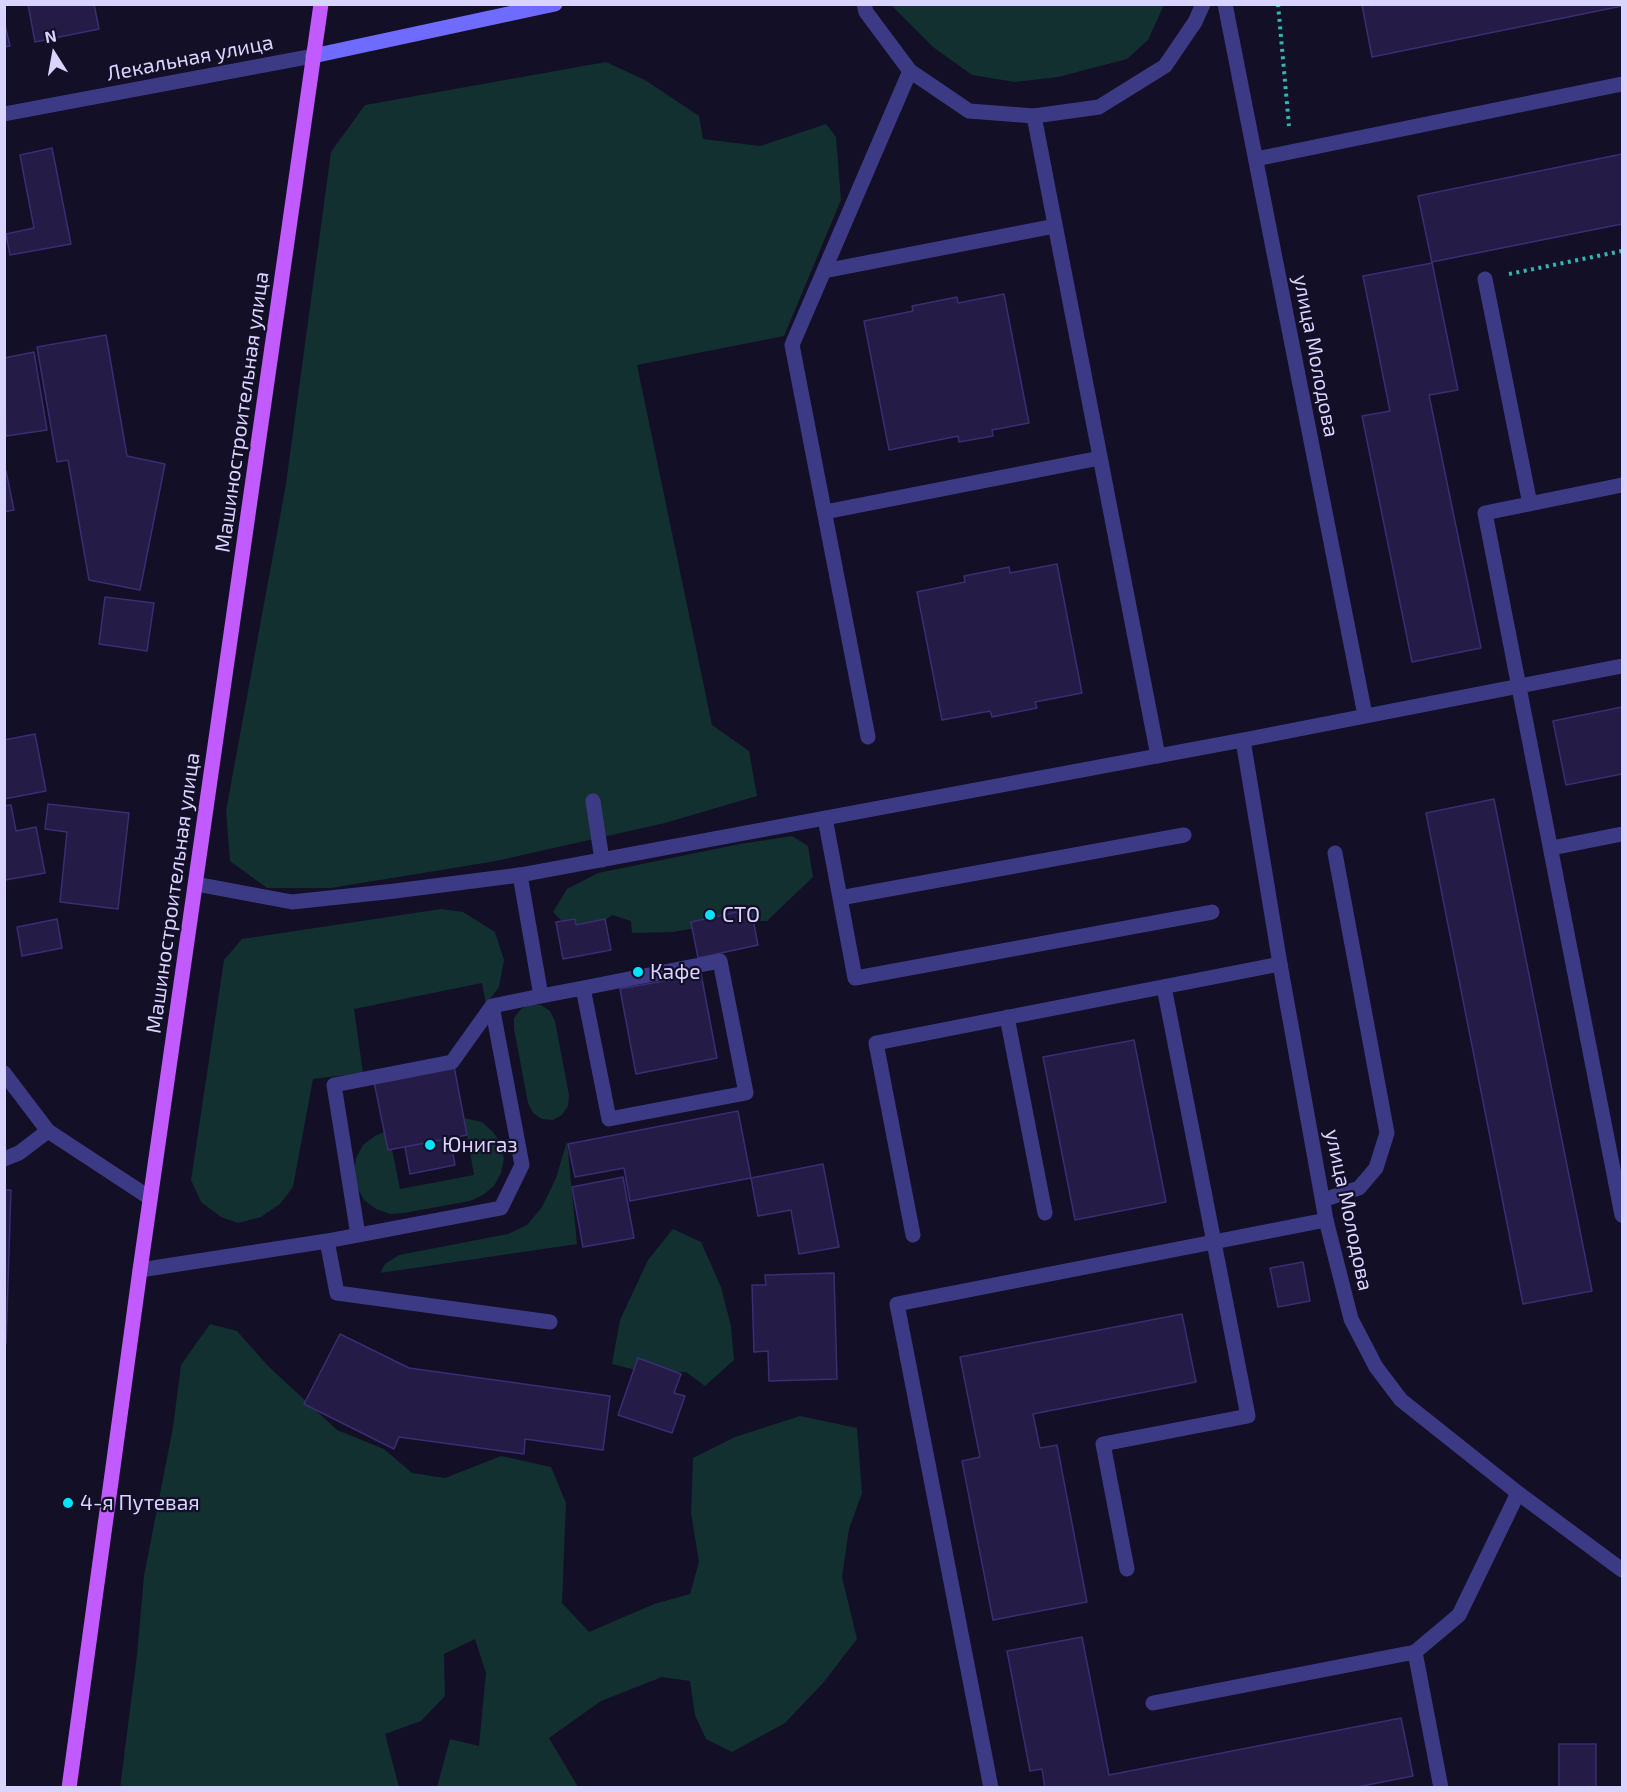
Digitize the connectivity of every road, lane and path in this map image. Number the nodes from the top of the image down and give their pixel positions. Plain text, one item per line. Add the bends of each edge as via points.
1 (321, 4) edge
2 (555, 4) edge
3 (864, 4) edge
4 (1203, 4) edge
5 (1225, 4) edge
6 (1278, 4) edge
7 (313, 56) junction
8 (910, 71) junction
9 (1623, 84) edge
10 (4, 114) edge
11 (1034, 116) junction
12 (1292, 151) junction
13 (1256, 159) junction
14 (1055, 226) junction
15 (1623, 251) edge
16 (824, 271) junction
17 (1485, 279) joint
18 (1100, 458) junction
19 (1623, 486) edge
20 (1530, 504) junction
21 (825, 512) junction
22 (1623, 666) edge
23 (1520, 686) junction
24 (1365, 715) junction
25 (868, 736) dead end
26 (1243, 740) junction
27 (1158, 756) junction
28 (593, 801) dead end
29 (825, 818) junction
30 (1623, 834) edge
31 (1184, 835) dead end
32 (1552, 848) junction
33 (1335, 853) dead end
34 (602, 860) junction
35 (520, 875) junction
36 (196, 884) junction
37 (840, 898) junction
38 (1212, 912) dead end
39 (1280, 964) junction
40 (1164, 987) junction
41 (583, 988) junction
42 (541, 996) junction
43 (492, 1006) junction
44 (1007, 1017) junction
45 (4, 1073) edge
46 (48, 1131) junction
47 (4, 1159) edge
48 (150, 1198) junction
49 (1323, 1200) junction
50 (1045, 1213) dead end
51 (1623, 1215) edge
52 (1326, 1220) junction
53 (358, 1235) junction
54 (913, 1235) dead end
55 (327, 1240) junction
56 (1214, 1242) junction
57 (140, 1270) junction
58 (550, 1322) dead end
59 (1518, 1492) junction
60 (1127, 1569) dead end
61 (1623, 1570) edge
62 (1415, 1652) junction
63 (1153, 1703) dead end
64 (69, 1788) edge
65 (991, 1788) edge
66 (1441, 1788) edge

1 - 7 main road, Машиностроительная улица
2 - 7 main road
3 - 8 street
4 - 11 street via 1165,66 1099,107
5 - 13 street, улица Молодова
6 - 12 path
7 - 10 street, Лекальная улица
7 - 36 main road, Машиностроительная улица
8 - 11 street via 969,111
8 - 16 street
9 - 12 street
11 - 14 street
12 - 13 street
13 - 24 street, улица Молодова
14 - 16 street
14 - 18 street
15 - 17 path
16 - 21 street via 792,345
17 - 20 street
18 - 21 street
18 - 27 street
19 - 20 street
20 - 23 street via 1485,513
21 - 25 street
22 - 23 street
23 - 24 street
23 - 32 street
24 - 26 street
26 - 27 street
26 - 39 street, улица Молодова
27 - 29 street
28 - 34 street
29 - 34 street
29 - 37 street
30 - 32 street
31 - 37 street
32 - 51 street
33 - 49 street via 1387,1133 1377,1168 1359,1188
34 - 35 street
35 - 36 street via 292,902
35 - 42 street
36 - 48 main road, Машиностроительная улица
37 - 38 street via 855,978
39 - 40 street
39 - 49 street, улица Молодова
40 - 44 street
40 - 56 street
41 - 41 street via 609,1119 746,1092 720,961
41 - 42 street
42 - 43 street
43 - 53 street via 452,1062 334,1085
43 - 53 street via 522,1165 501,1208
44 - 50 street
44 - 54 street via 876,1043
45 - 46 street
46 - 47 street
46 - 48 street
48 - 57 main road, Машиностроительная улица
49 - 52 street, улица Молодова
52 - 56 street
52 - 59 street, улица Молодова via 1351,1319 1376,1367 1401,1400
53 - 55 street
55 - 57 street
55 - 58 street via 337,1293
56 - 60 street via 1248,1416 1103,1444
56 - 65 street via 897,1304
57 - 64 main road, Машиностроительная улица
59 - 61 street, улица Молодова
59 - 62 street via 1459,1615
62 - 63 street
62 - 66 street

